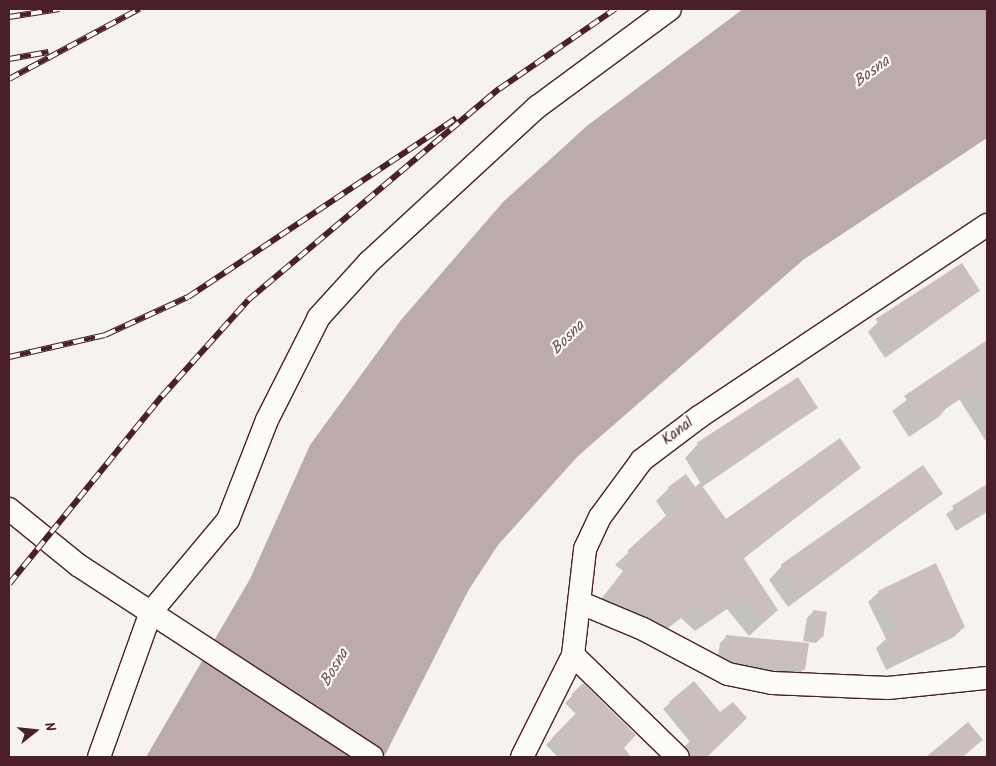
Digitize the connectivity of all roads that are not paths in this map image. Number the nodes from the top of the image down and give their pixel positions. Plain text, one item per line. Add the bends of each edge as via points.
1 (670, 9) edge
2 (987, 225) edge
3 (9, 509) edge
4 (581, 603) junction
5 (151, 612) junction
6 (573, 655) junction
7 (987, 678) edge
8 (99, 757) edge
9 (372, 757) edge
10 (522, 757) edge
11 (678, 757) edge

1 - 5 street via 537,107 369,262 319,317 267,420 228,520
2 - 4 street, Kanal via 707,411 642,460 600,517 585,549
3 - 5 street via 78,565
4 - 6 street, Kanal
4 - 7 street via 643,629 728,674 772,683 888,688
5 - 8 street
5 - 9 street
6 - 10 street, Kanal
6 - 11 street

